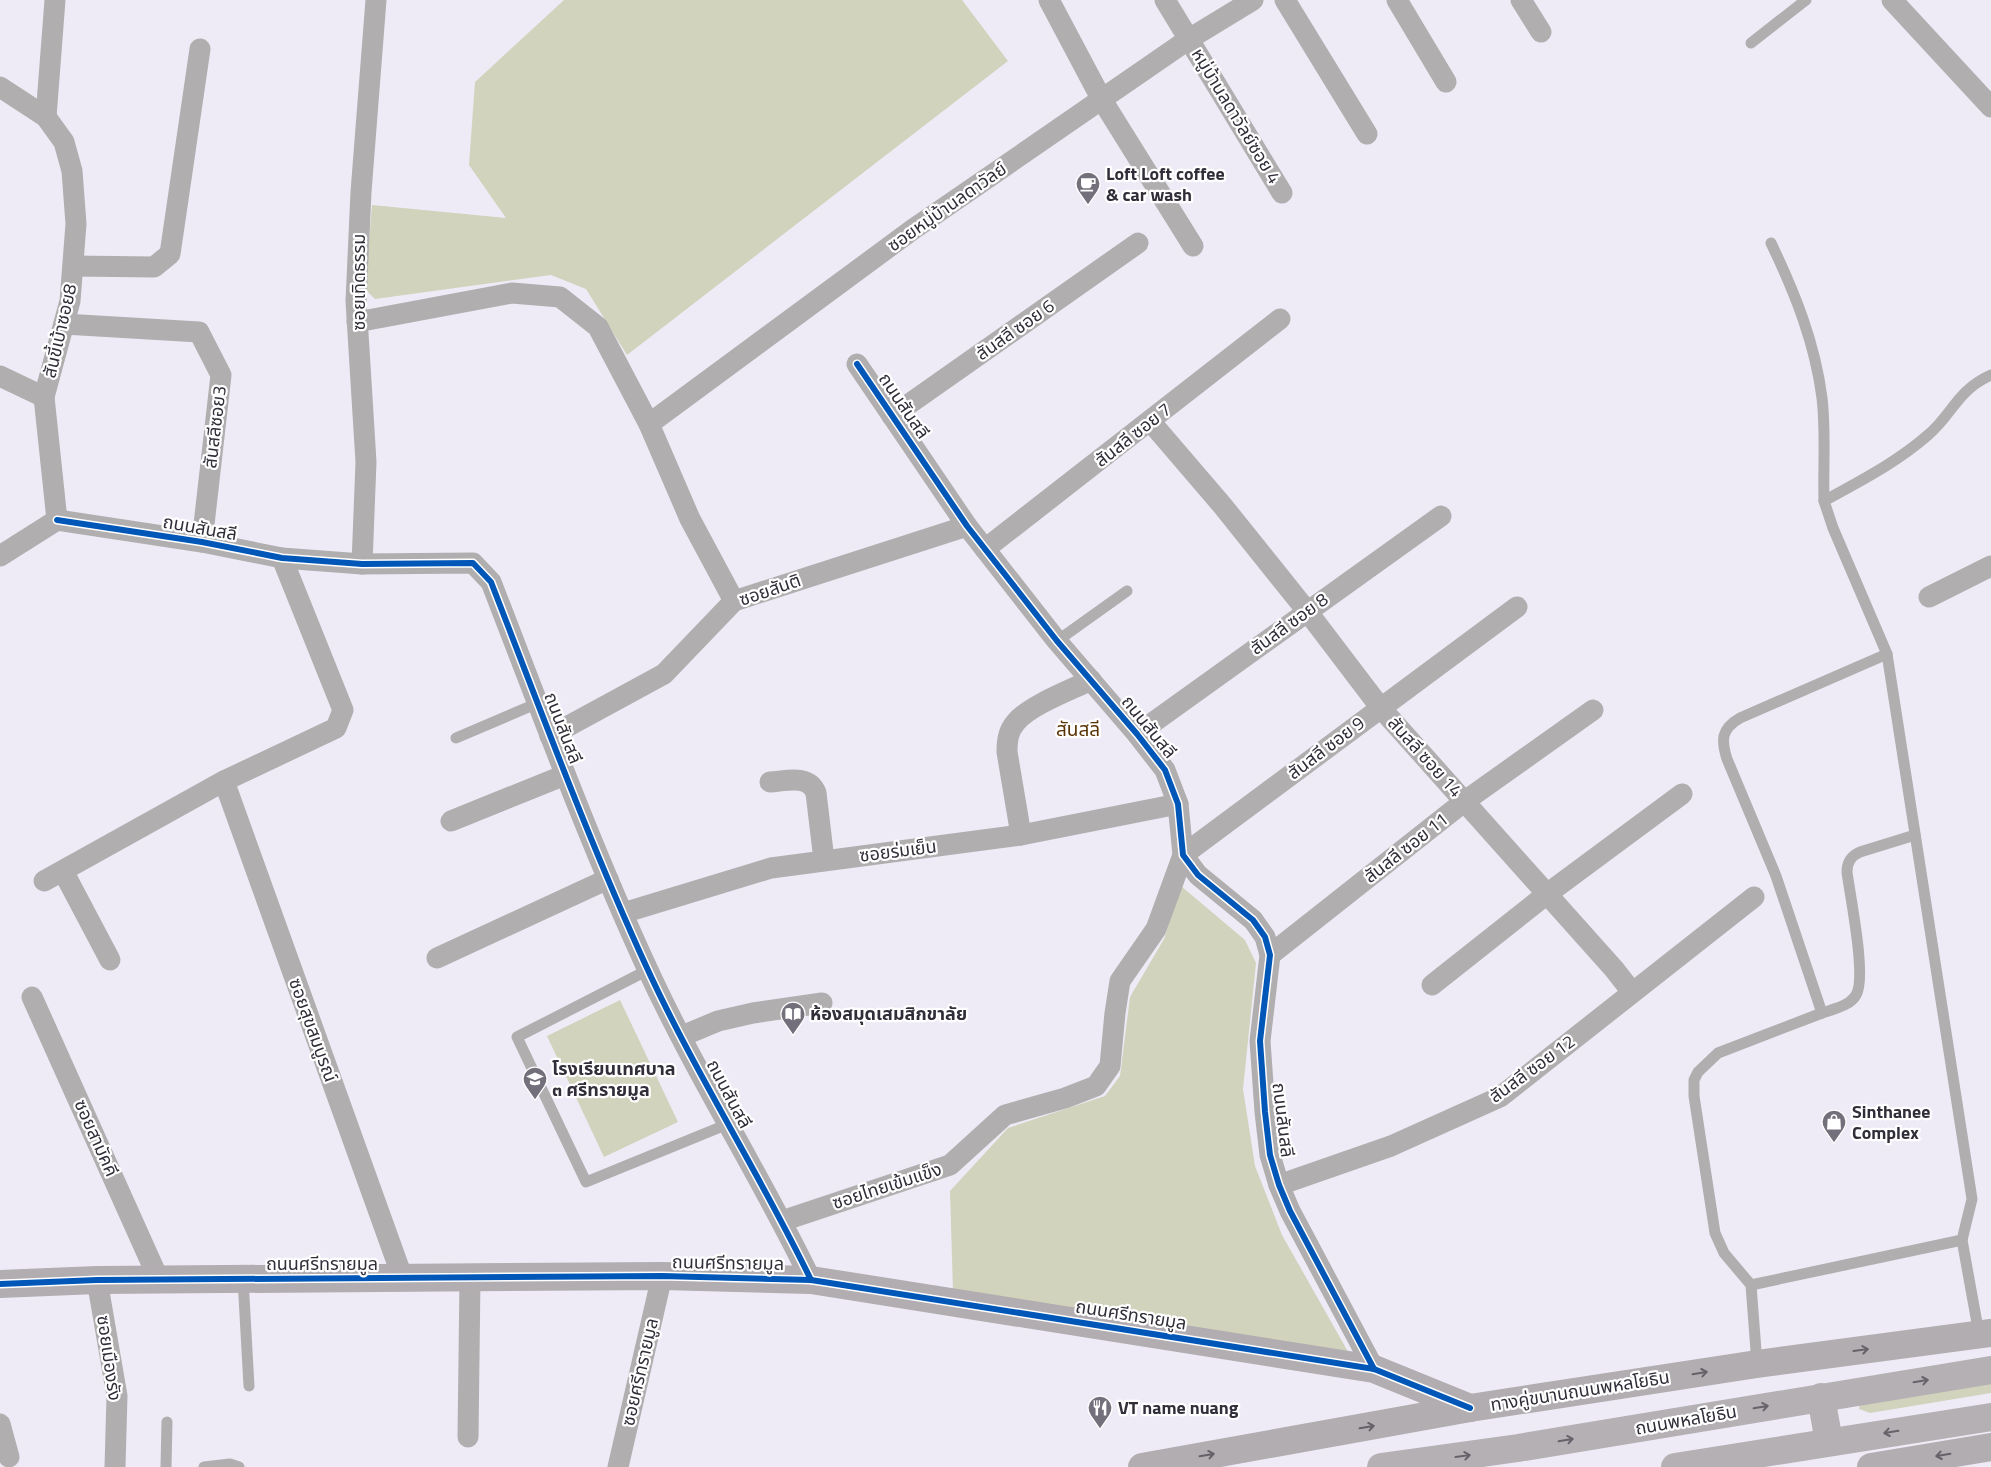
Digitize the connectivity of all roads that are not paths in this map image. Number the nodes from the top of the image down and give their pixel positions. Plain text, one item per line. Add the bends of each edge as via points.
1 (55, 0) edge
2 (376, 0) edge
3 (1049, 0) edge
4 (1165, 0) edge
5 (1253, 0) edge
6 (1285, 0) edge
7 (1397, 0) edge
8 (1521, 0) edge
9 (1806, 0) edge
10 (1892, 0) edge
11 (1541, 32) dead end
12 (1189, 39) junction
13 (1750, 43) dead end
14 (200, 49) dead end
15 (1446, 82) dead end
16 (0, 87) edge
17 (1102, 100) junction
18 (1991, 107) edge
19 (46, 117) junction
20 (1367, 134) dead end
21 (1282, 193) dead end
22 (1138, 243) dead end
23 (1772, 243) dead end
24 (1193, 246) dead end
25 (74, 266) junction
26 (1280, 319) dead end
27 (358, 322) junction
28 (64, 324) junction
29 (857, 364) dead end
30 (1991, 375) edge
31 (0, 376) edge
32 (44, 397) junction
33 (892, 416) junction
34 (1150, 421) junction
35 (648, 424) junction
36 (1824, 501) junction
37 (1441, 516) dead end
38 (57, 520) junction
39 (967, 526) junction
40 (202, 542) junction
41 (985, 549) junction
42 (0, 556) edge
43 (282, 558) junction
44 (362, 564) junction
45 (1991, 566) edge
46 (1126, 591) dead end
47 (1929, 597) dead end
48 (734, 601) junction
49 (1517, 607) dead end
50 (1307, 610) junction
51 (1057, 641) junction
52 (1887, 654) junction
53 (1091, 680) junction
54 (538, 703) junction
55 (1380, 708) junction
56 (1593, 710) dead end
57 (1137, 734) junction
58 (550, 736) junction
59 (456, 738) dead end
60 (565, 775) junction
61 (224, 781) junction
62 (770, 782) dead end
63 (1682, 794) dead end
64 (1465, 801) junction
65 (1178, 804) junction
66 (451, 821) dead end
67 (1021, 835) junction
68 (1915, 836) junction
69 (1183, 855) junction
70 (824, 860) junction
71 (63, 870) junction
72 (608, 879) junction
73 (44, 881) dead end
74 (1547, 894) junction
75 (1754, 897) dead end
76 (623, 913) junction
77 (1270, 955) junction
78 (437, 958) dead end
79 (110, 960) dead end
80 (648, 970) junction
81 (1432, 985) dead end
82 (1632, 992) junction
83 (32, 997) dead end
84 (822, 1003) dead end
85 (1822, 1013) junction
86 (682, 1036) junction
87 (728, 1124) junction
88 (1279, 1186) junction
89 (782, 1221) junction
90 (1962, 1240) junction
91 (662, 1276) junction
92 (470, 1278) junction
93 (243, 1279) junction
94 (403, 1279) junction
95 (97, 1280) junction
96 (159, 1280) junction
97 (811, 1280) junction
98 (0, 1284) edge
99 (1751, 1285) junction
100 (1985, 1333) edge
101 (1757, 1364) junction
102 (1374, 1369) junction
103 (1991, 1370) edge
104 (249, 1386) dead end
105 (1821, 1397) junction
106 (1470, 1408) junction
107 (1991, 1417) edge
108 (167, 1422) dead end
109 (0, 1424) edge
110 (468, 1437) dead end
111 (1829, 1442) junction
112 (1991, 1447) edge
113 (9, 1457) dead end
114 (115, 1467) edge
115 (166, 1467) edge
116 (204, 1467) edge
117 (239, 1467) edge
118 (618, 1467) edge
119 (1142, 1467) edge
120 (1380, 1467) edge
121 (1675, 1467) edge
122 (1871, 1467) edge

1 - 19 street
2 - 27 street, ซอยเทิดธรรม via 360,192
3 - 17 street
4 - 12 street, หมู่บ้านลดาวัลย์ซอย 4
5 - 12 street, ซอยหมู่บ้านลดาวัลย์
6 - 20 street
7 - 15 street
8 - 11 street
9 - 13 lane
10 - 18 street
12 - 17 street, ซอยหมู่บ้านลดาวัลย์
12 - 21 street, หมู่บ้านลดาวัลย์ซอย 4
14 - 25 street via 170,254 154,267
16 - 19 street
17 - 24 street
17 - 35 street, ซอยหมู่บ้านลดาวัลย์ via 912,230
19 - 25 street, สันขี้เบ้าซอย8 via 64,142 72,171 76,224
22 - 33 street, สันสลี ซอย 6
23 - 36 lane via 1804,319 1818,375 1822,400
25 - 28 street, สันขี้เบ้าซอย8
26 - 34 street, สันสลี ซอย 7
27 - 35 street via 512,293 560,297 598,327
27 - 44 street, ซอยเทิดธรรม via 366,462
28 - 32 street, สันขี้เบ้าซอย8
28 - 40 street, สันสลีซอย3 via 199,332 221,376
29 - 33 street, ถนนสันสลี
30 - 36 lane via 1964,392 1929,434 1892,463
31 - 32 street
32 - 38 street, สันขี้เบ้าซอย8
33 - 39 street, ถนนสันสลี
34 - 41 street, สันสลี ซอย 7
34 - 50 street, สันสลี ซอย 14
35 - 48 street via 690,519
36 - 52 lane
37 - 50 street, สันสลี ซอย 8
38 - 40 street, ถนนสันสลี
38 - 42 street
39 - 41 street, ถนนสันสลี
39 - 48 street, ซอยสันติ
40 - 43 street, ถนนสันสลี
41 - 51 street, ถนนสันสลี
43 - 44 street, ถนนสันสลี
43 - 61 street via 343,710 336,728
44 - 54 street, ถนนสันสลี via 473,563 490,582
45 - 47 street
46 - 51 lane
48 - 58 street, ซอยสันติ via 664,674
49 - 55 street, สันสลี ซอย 9
50 - 55 street, สันสลี ซอย 14
50 - 57 street, สันสลี ซอย 8
51 - 53 street, ถนนสันสลี
52 - 68 lane
52 - 85 lane via 1740,718 1723,737 1727,759 1776,876
53 - 57 street, ถนนสันสลี
53 - 67 street via 1030,710 1010,731 1007,752
54 - 58 street, ถนนสันสลี
54 - 59 lane
55 - 64 street, สันสลี ซอย 14
55 - 69 street, สันสลี ซอย 9
56 - 64 street, สันสลี ซอย 11
57 - 65 street, ถนนสันสลี via 1165,770
58 - 60 street, ถนนสันสลี
60 - 66 street
60 - 72 street, ถนนสันสลี
61 - 71 street
61 - 94 street, ซอยสุขสมบูรณ์
62 - 70 street via 799,780 814,787
63 - 74 street
64 - 74 street, สันสลี ซอย 14
64 - 77 street, สันสลี ซอย 11
65 - 67 street, ซอยร่มเย็น
65 - 69 street, ถนนสันสลี
67 - 70 street, ซอยร่มเย็น
68 - 85 lane via 1860,852 1848,862 1860,988 1853,1000
68 - 90 lane via 1972,1199
69 - 77 street, ถนนสันสลี via 1198,875 1253,920 1265,937
69 - 89 street, ซอยไทยเข้มแข็ง via 1156,928 1120,981 1110,1066 1096,1086 1005,1116 950,1165
70 - 76 street, ซอยร่มเย็น via 771,868
71 - 73 street
71 - 79 street
72 - 76 street, ถนนสันสลี
72 - 78 street
74 - 81 street
74 - 82 street, สันสลี ซอย 14
75 - 82 street, สันสลี ซอย 12
76 - 80 street, ถนนสันสลี
77 - 88 street, ถนนสันสลี via 1260,1041 1270,1155
80 - 86 street, ถนนสันสลี
80 - 87 lane via 517,1037 586,1182
82 - 88 street, สันสลี ซอย 12 via 1500,1097 1391,1146
83 - 96 street, ซอยสามัคคี
84 - 86 street via 718,1021
85 - 99 lane via 1718,1053 1703,1066 1694,1080 1715,1233 1724,1253
86 - 87 street, ถนนสันสลี
87 - 89 street, ถนนสันสลี
88 - 102 street, ถนนสันสลี
89 - 97 street, ถนนสันสลี
90 - 99 lane
90 - 100 lane
91 - 92 street, ถนนศรีทรายมูล
91 - 97 street, ถนนศรีทรายมูล
91 - 118 street, ซอยศรีทรายมูล
92 - 94 street, ถนนศรีทรายมูล
92 - 110 street
93 - 94 street, ถนนศรีทรายมูล
93 - 96 street, ถนนศรีทรายมูล
93 - 104 lane
95 - 96 street, ถนนศรีทรายมูล
95 - 98 street, ถนนศรีทรายมูล
95 - 114 street, ซอยเมืองรัง via 117,1396
97 - 102 street, ถนนศรีทรายมูล
99 - 101 lane
101 -> 100 street, ทางคู่ขนานถนนพหลโยธิน
106 -> 101 street, ทางคู่ขนานถนนพหลโยธิน
102 - 106 street, ถนนศรีทรายมูล
105 -> 103 main road, ถนนพหลโยธิน
105 - 111 main road
120 -> 105 main road, ถนนพหลโยธิน via 1518,1448
119 -> 106 street, ทางคู่ขนานถนนพหลโยธิน
107 -> 111 main road
108 - 115 lane
109 - 113 street
111 - 121 main road
112 -> 122 street
116 - 117 lane via 230,1464

